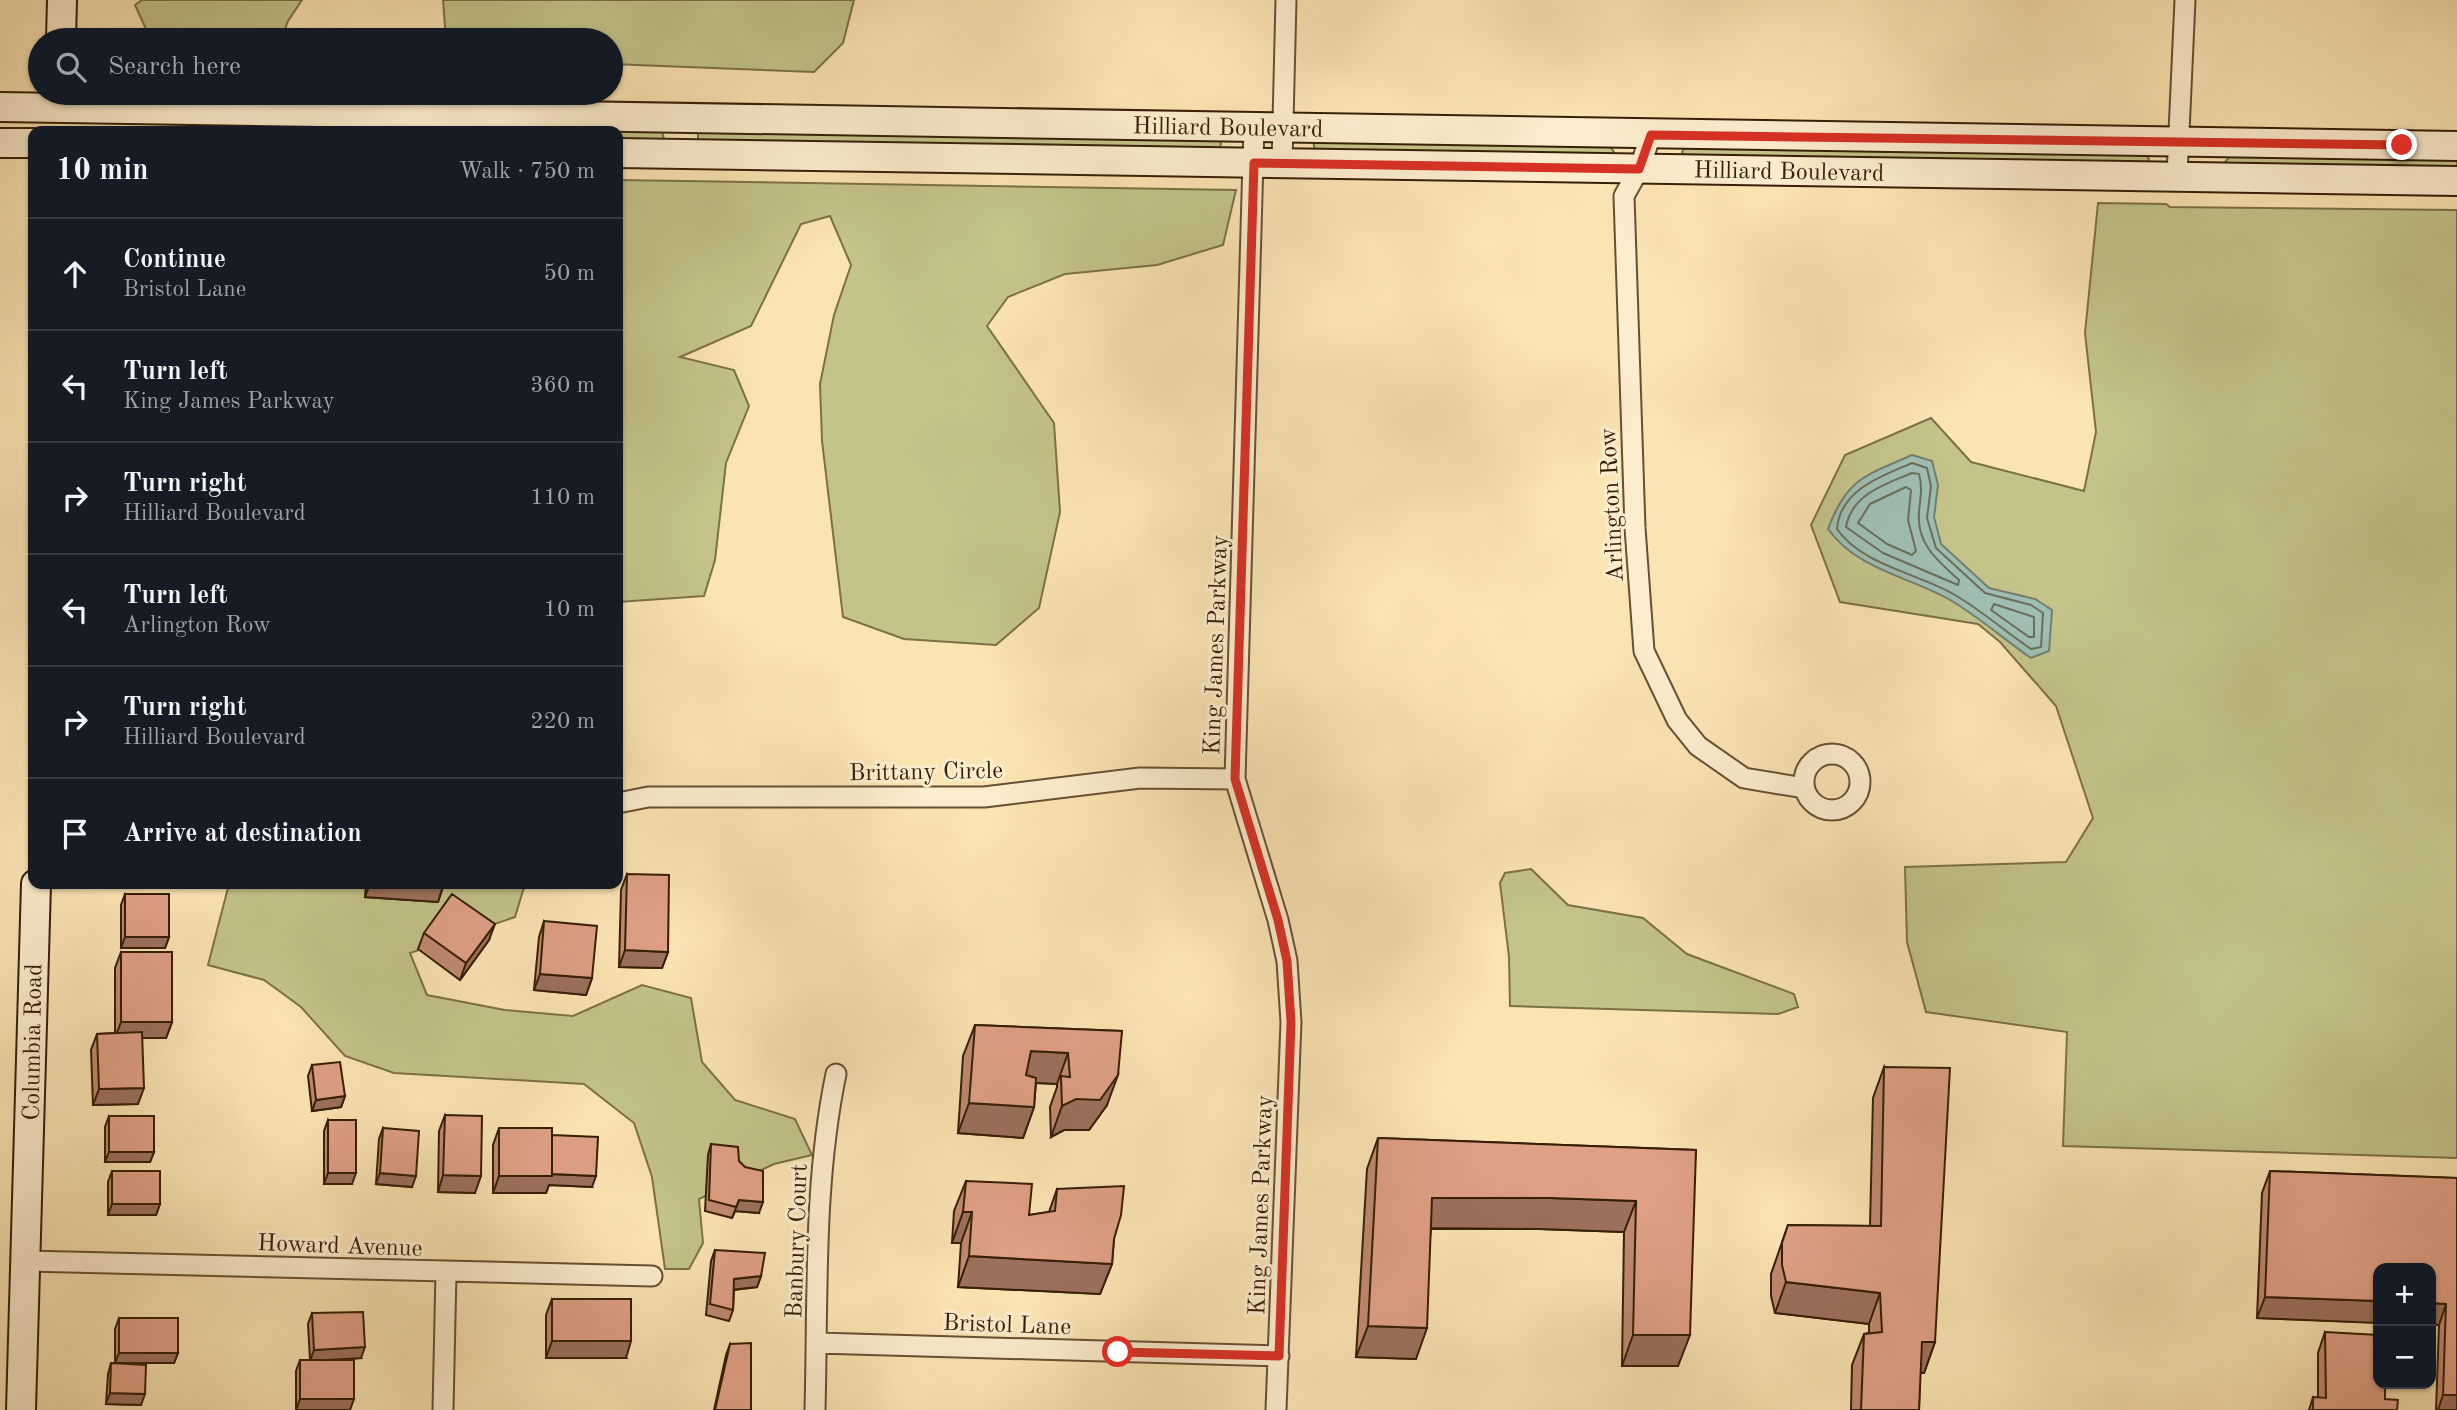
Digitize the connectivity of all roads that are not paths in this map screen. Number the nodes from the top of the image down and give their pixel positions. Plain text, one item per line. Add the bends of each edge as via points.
1 (62, 0) edge
2 (1286, 0) edge
3 (2185, 0) edge
4 (61, 28) edge
5 (0, 107) edge
6 (59, 111) edge
7 (1268, 127) junction
8 (1651, 135) junction
9 (2181, 142) junction
10 (0, 143) edge
11 (28, 143) edge
12 (2457, 145) edge
13 (623, 153) edge
14 (1254, 163) junction
15 (1282, 163) junction
16 (1639, 169) junction
17 (2178, 176) junction
18 (2457, 181) edge
19 (1235, 779) junction
20 (1804, 788) dead end
21 (623, 802) edge
22 (36, 889) edge
23 (836, 1074) dead end
24 (26, 1261) junction
25 (446, 1272) junction
26 (652, 1276) dead end
27 (817, 1343) junction
28 (1279, 1356) junction
29 (21, 1410) edge
30 (443, 1410) edge
31 (815, 1410) edge
32 (1276, 1410) edge

1 - 4 main road
2 - 7 street
3 - 9 street
5 - 6 main road, Hilliard Boulevard
6 - 7 main road, Hilliard Boulevard
7 - 8 main road, Hilliard Boulevard
7 - 14 street, King James Parkway
7 - 15 street
8 - 9 main road, Hilliard Boulevard
8 - 16 street, Arlington Row
9 - 12 main road, Hilliard Boulevard
9 - 17 street
10 - 11 main road
13 - 14 main road, Hilliard Boulevard
14 - 15 main road, Hilliard Boulevard
14 - 19 street, King James Parkway
15 - 16 main road, Hilliard Boulevard
16 - 17 main road, Hilliard Boulevard
16 - 20 street, Arlington Row via 1624,196 1635,528 1644,651 1677,720 1698,746 1744,778
17 - 18 main road, Hilliard Boulevard
19 - 21 street, Brittany Circle via 1140,778 984,797 648,797
19 - 28 street, King James Parkway via 1287,961 1291,1022
22 - 24 main road, Columbia Road
23 - 27 street, Banbury Court via 827,1118
24 - 25 street, Howard Avenue
24 - 29 main road, Columbia Road
25 - 26 street, Howard Avenue
25 - 30 street
27 - 28 street, Bristol Lane
27 - 31 street, Banbury Court
28 - 32 street, King James Parkway

